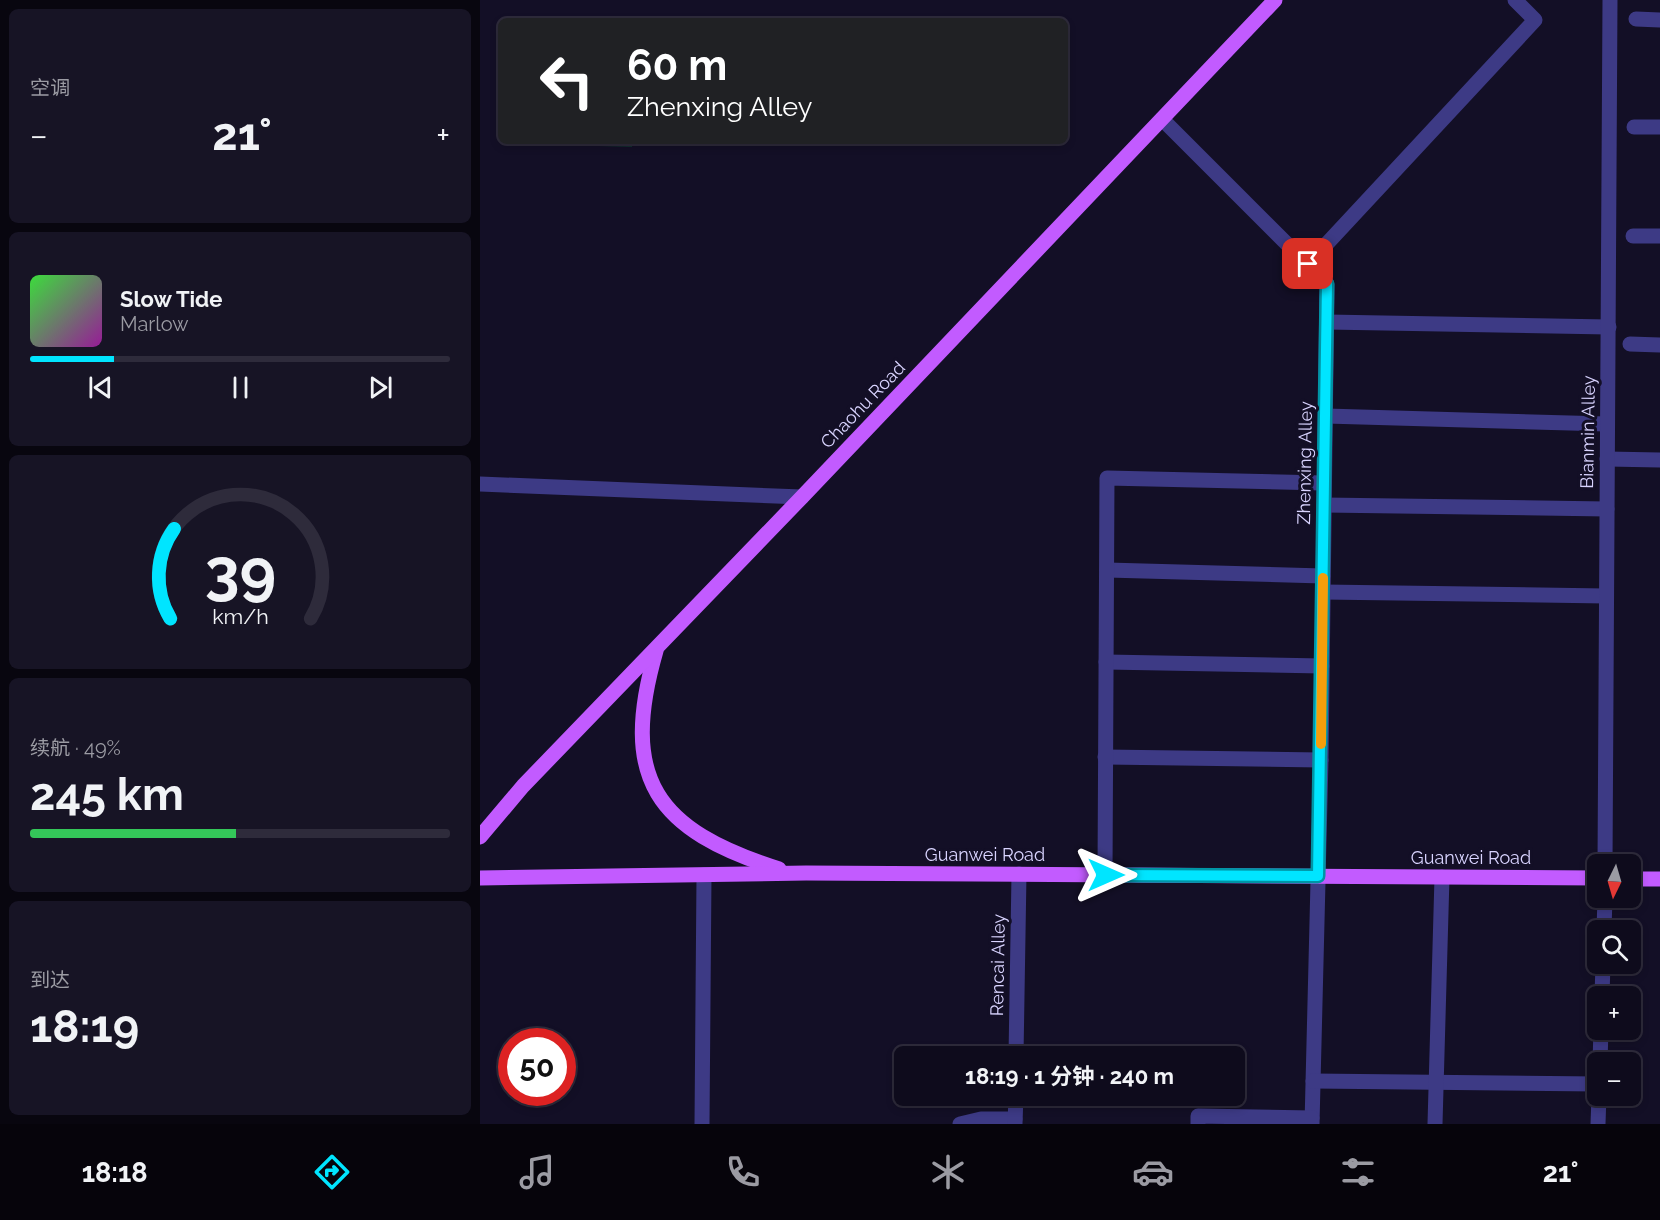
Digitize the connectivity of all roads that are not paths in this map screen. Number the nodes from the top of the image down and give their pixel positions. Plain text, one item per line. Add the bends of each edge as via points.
1 (1275, 0) edge
2 (1515, 0) edge
3 (1610, 0) edge
4 (1636, 20) dead end
5 (1660, 20) edge
6 (1162, 119) junction
7 (1634, 127) dead end
8 (1660, 127) edge
9 (1633, 236) dead end
10 (1660, 236) edge
11 (1308, 264) junction
12 (1327, 322) junction
13 (1609, 327) junction
14 (1630, 344) dead end
15 (1660, 345) edge
16 (1326, 416) junction
17 (1607, 424) junction
18 (1607, 459) junction
19 (1660, 460) edge
20 (1324, 483) junction
21 (480, 484) edge
22 (802, 497) junction
23 (1324, 505) junction
24 (1607, 509) junction
25 (1107, 570) junction
26 (1323, 576) junction
27 (1323, 592) junction
28 (1606, 596) junction
29 (656, 650) junction
30 (1106, 662) junction
31 (1322, 666) junction
32 (1106, 757) junction
33 (1321, 760) junction
34 (480, 837) edge
35 (1605, 854) edge
36 (806, 873) junction
37 (1019, 874) junction
38 (704, 875) junction
39 (1106, 875) junction
40 (1318, 876) junction
41 (1442, 877) junction
42 (480, 878) edge
43 (1587, 878) edge
44 (1641, 879) edge
45 (1660, 879) edge
46 (1016, 1046) edge
47 (1313, 1080) junction
48 (1436, 1082) junction
49 (1587, 1084) edge
50 (1016, 1106) edge
51 (1599, 1106) edge
52 (1015, 1121) edge
53 (1312, 1121) edge
54 (702, 1124) edge
55 (960, 1124) edge
56 (1198, 1124) edge
57 (1435, 1124) edge
58 (1598, 1124) edge

1 - 6 main road, Chaohu Road
2 - 11 street via 1535,20
3 - 13 street, Bianmin Alley
4 - 5 street
6 - 11 street, Zhenxing Alley
6 - 22 main road, Chaohu Road
7 - 8 street
9 - 10 street
11 - 12 street, Zhenxing Alley via 1327,284
12 - 13 street
12 - 16 street, Zhenxing Alley
13 - 17 street, Bianmin Alley
14 - 15 street
16 - 17 street
16 - 20 street, Zhenxing Alley
17 - 18 street, Bianmin Alley
18 - 19 street
18 - 24 street, Bianmin Alley
20 - 23 street, Zhenxing Alley
20 - 25 street via 1107,478
21 - 22 street
22 - 29 main road, Chaohu Road
23 - 24 street
23 - 26 street, Zhenxing Alley
24 - 28 street, Bianmin Alley
25 - 26 street
25 - 30 street
26 - 27 street, Zhenxing Alley
27 - 28 street
27 - 31 street, Zhenxing Alley
28 - 35 street, Bianmin Alley
29 - 34 main road, Chaohu Road via 523,786
29 - 36 main road via 643,704 642,739 650,776 668,809 697,834 730,852 790,872
30 - 31 street
30 - 32 street
31 - 33 street, Zhenxing Alley
32 - 33 street
32 - 39 street
33 - 40 street, Zhenxing Alley
36 - 37 main road, Guanwei Road
36 - 38 main road, Guanwei Road
37 - 39 main road, Guanwei Road
37 - 46 street, Rencai Alley
38 - 42 main road, Guanwei Road
38 - 54 street
39 - 40 main road, Guanwei Road
40 - 41 main road, Guanwei Road
40 - 47 street, Zhenxing Alley
41 - 43 main road, Guanwei Road
41 - 48 street
44 - 45 main road
47 - 48 street
47 - 53 street, Zhenxing Alley
48 - 49 street
48 - 57 street
50 - 52 street
51 - 58 street
52 - 55 street via 981,1119
53 - 56 street via 1198,1116

